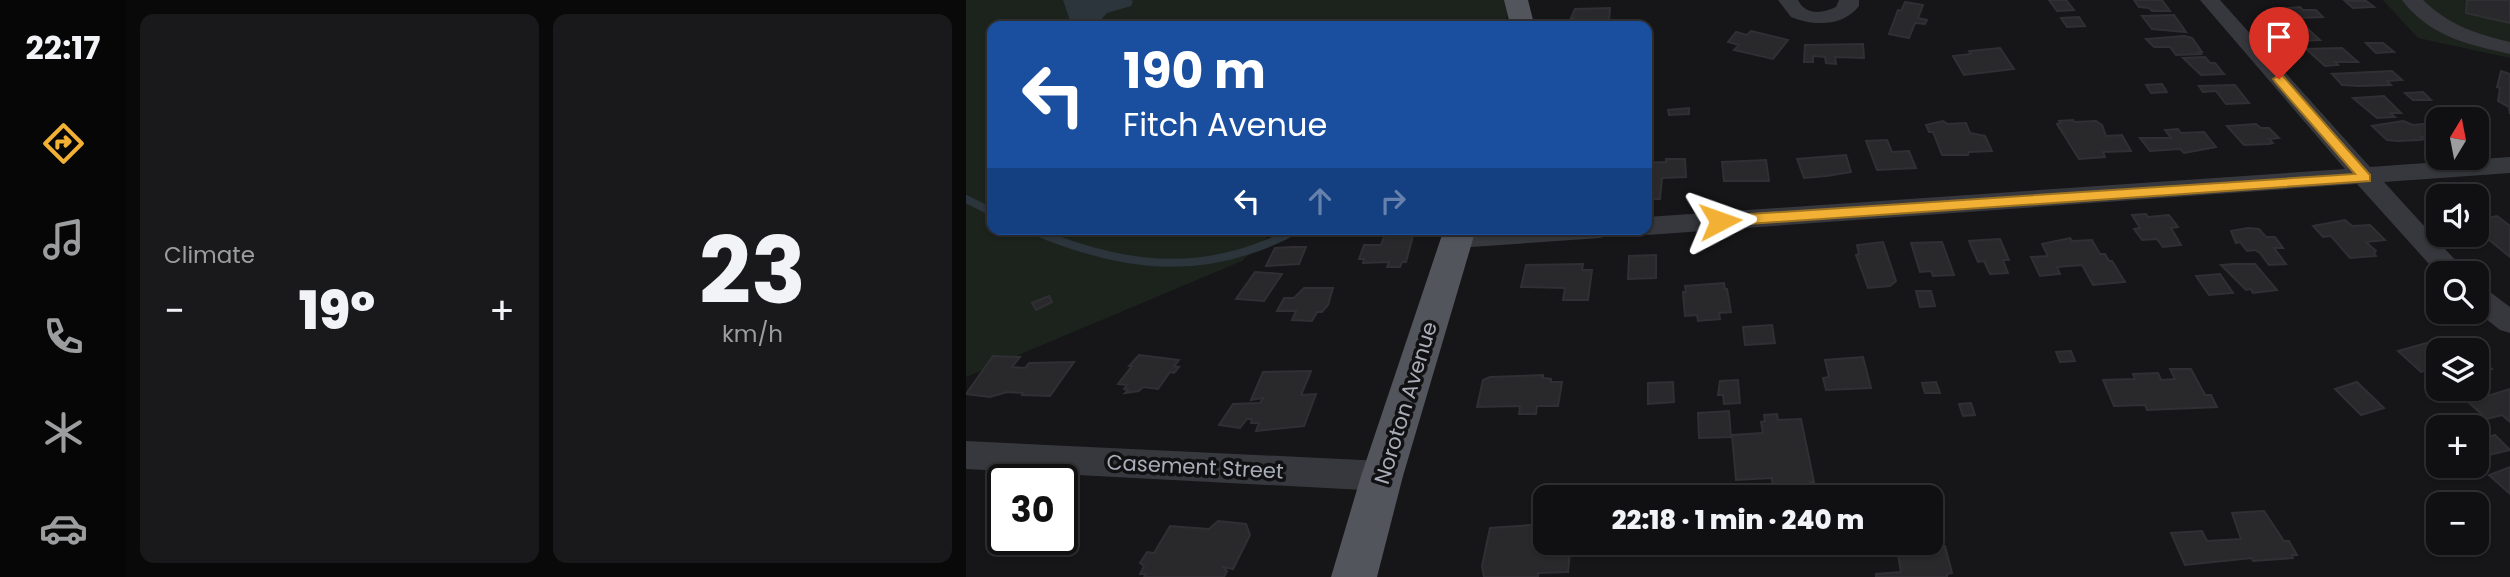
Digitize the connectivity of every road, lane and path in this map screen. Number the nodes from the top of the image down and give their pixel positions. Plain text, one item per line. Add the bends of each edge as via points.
1 (1516, 0) edge
2 (1788, 0) edge
3 (1849, 0) edge
4 (2210, 0) edge
5 (2412, 0) edge
6 (1521, 21) edge
7 (2510, 48) edge
8 (2510, 166) edge
9 (2365, 178) junction
10 (1652, 226) edge
11 (1459, 235) edge
12 (2443, 261) edge
13 (2489, 306) edge
14 (2510, 322) edge
15 (966, 455) edge
16 (1382, 477) junction
17 (1354, 577) edge

1 - 6 main road
2 - 3 street via 1801,15 1825,18 1845,11
4 - 9 street
5 - 7 street via 2442,27
8 - 9 street
9 - 10 street
9 - 12 street
11 - 16 main road, Noroton Avenue
13 - 14 street
15 - 16 street, Casement Street
16 - 17 main road, Noroton Avenue

